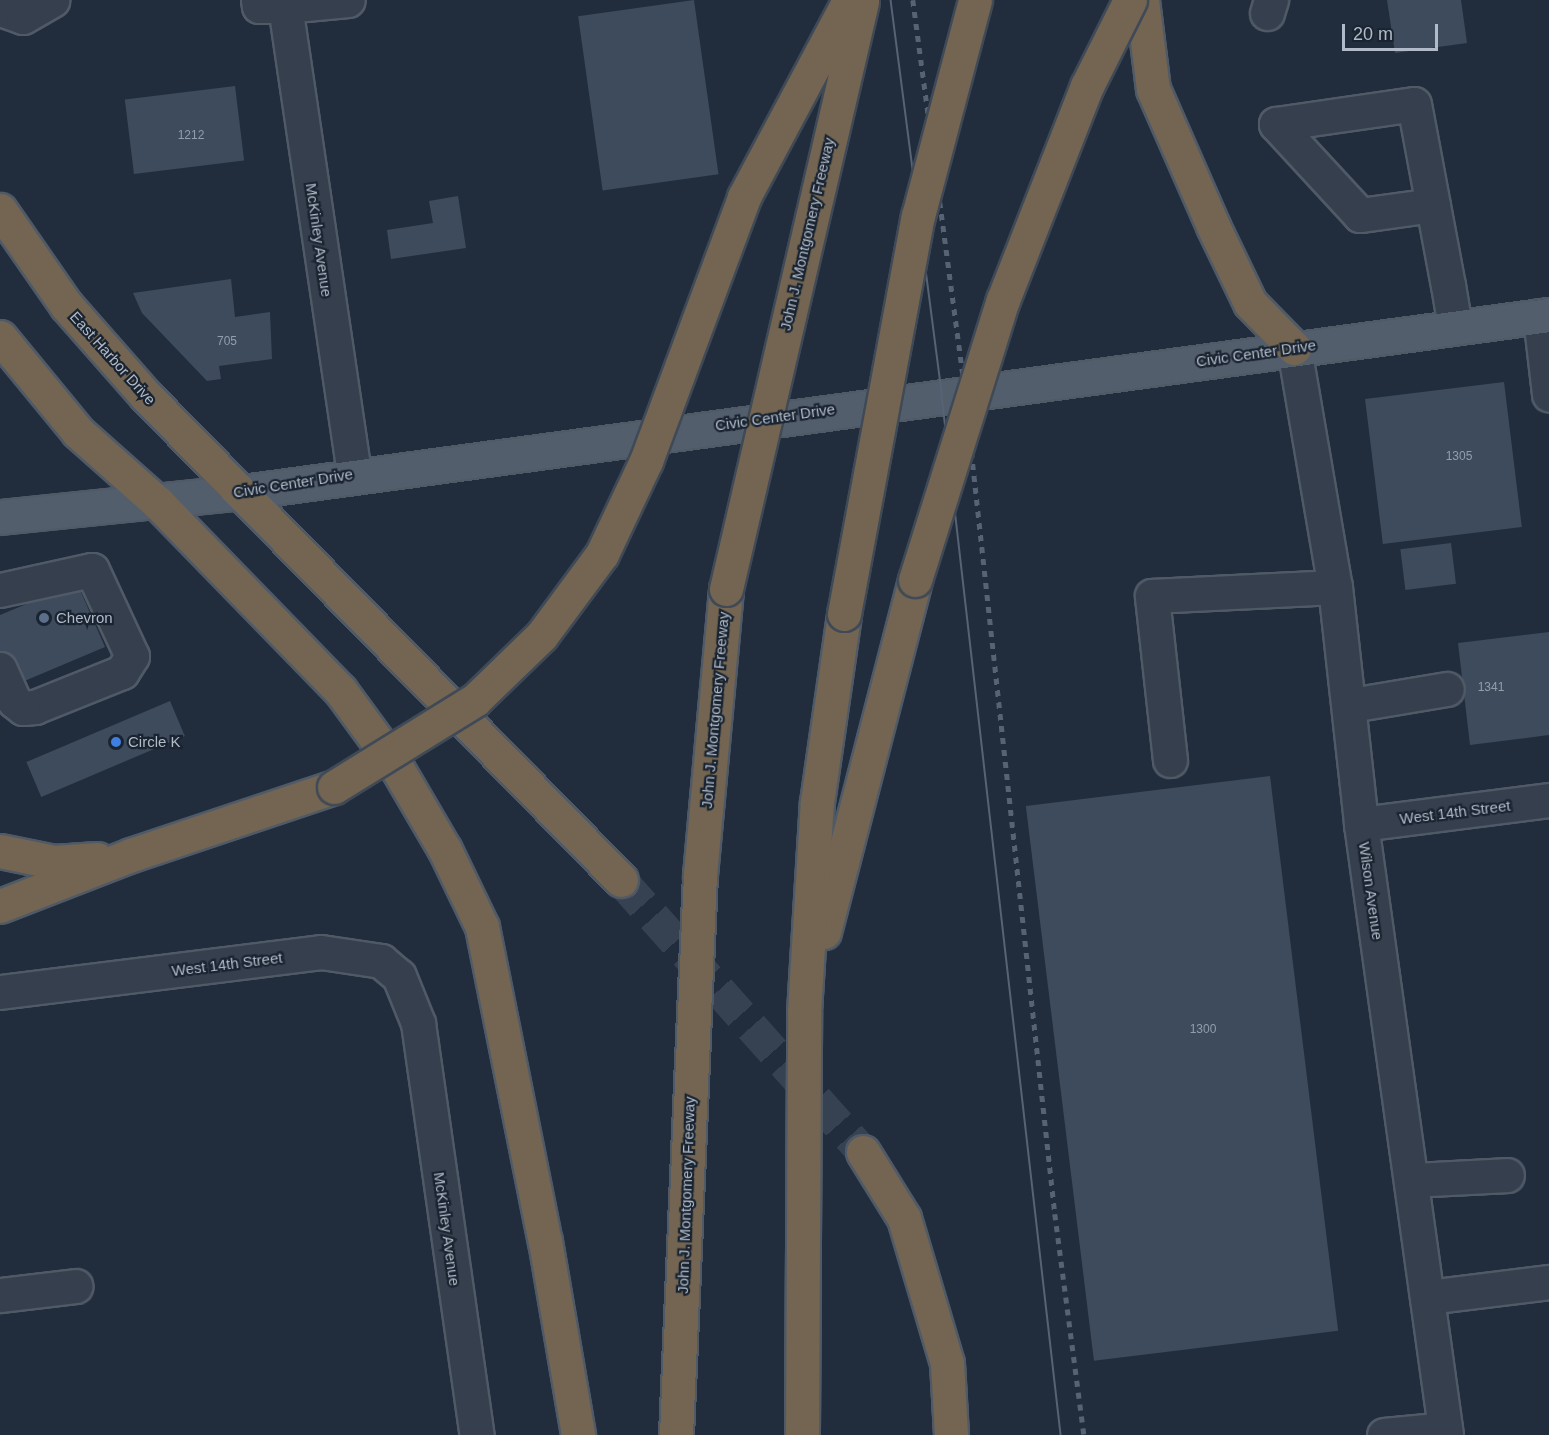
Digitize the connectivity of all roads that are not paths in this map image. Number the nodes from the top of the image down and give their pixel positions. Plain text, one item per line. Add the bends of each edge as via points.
1 (53, 0) edge
2 (348, 0) edge
3 (849, 0) edge
4 (862, 0) edge
5 (975, 0) edge
6 (1130, 0) edge
7 (1142, 0) edge
8 (288, 3) edge
9 (0, 9) edge
10 (1433, 205) junction
11 (0, 210) edge
12 (1544, 316) edge
13 (1455, 327) junction
14 (0, 337) edge
15 (1294, 348) junction
16 (1549, 394) edge
17 (354, 474) junction
18 (243, 492) junction
19 (158, 503) junction
20 (0, 516) edge
21 (1335, 587) junction
22 (0, 590) edge
23 (0, 669) edge
24 (1448, 689) dead end
25 (1351, 705) junction
26 (1170, 759) dead end
27 (1549, 800) edge
28 (1361, 824) junction
29 (0, 851) edge
30 (131, 855) junction
31 (621, 880) tunnel mouth
32 (0, 906) edge
33 (0, 992) edge
34 (804, 1012) junction
35 (418, 1023) joint
36 (863, 1152) tunnel mouth
37 (1507, 1175) dead end
38 (1412, 1180) junction
39 (1549, 1282) edge
40 (75, 1286) dead end
41 (0, 1295) edge
42 (1427, 1297) junction
43 (1445, 1432) edge
44 (477, 1435) edge
45 (578, 1435) edge
46 (676, 1435) edge
47 (802, 1435) edge
48 (951, 1435) edge
49 (1384, 1435) edge

1 - 9 street via 23,17
2 - 8 street
3 - 30 highway, bridge via 744,196 646,461 602,554 542,635 475,700 334,787
4 - 46 highway, John J. Montgomery Freeway, bridge via 726,589 700,875
5 - 34 highway, bridge via 918,216 844,614 817,802
6 - 34 highway, bridge via 1087,86 1003,300 915,580
7 - 15 highway via 1153,89 1250,303
8 - 17 street, McKinley Avenue
10 - 10 street via 1414,104 1276,124 1360,215
10 - 13 street
11 - 18 highway, East Harbor Drive via 66,305 146,396
12 - 13 main road, Civic Center Drive
12 - 16 street
13 - 15 main road, Civic Center Drive
14 - 19 highway via 78,432
15 - 17 main road, Civic Center Drive
15 - 21 street, Wilson Avenue
17 - 18 main road, Civic Center Drive
18 - 19 main road, Civic Center Drive
18 - 31 highway, East Harbor Drive
19 - 20 main road, Civic Center Drive
19 - 45 highway via 340,690 398,768 445,850 482,927 545,1241
21 - 25 street, Wilson Avenue
21 - 26 street via 1152,596
22 - 23 street via 92,570 132,656 122,672 35,707 22,708 14,701
24 - 25 street
25 - 28 street, Wilson Avenue
27 - 28 street, West 14th Street
28 - 38 street, Wilson Avenue
29 - 30 highway via 54,862
30 - 32 highway
33 - 35 street, West 14th Street via 331,953 381,961 399,976
34 - 47 highway
35 - 44 street, McKinley Avenue
36 - 48 highway via 904,1218 948,1364
37 - 38 street
38 - 42 street, Wilson Avenue
39 - 42 street
40 - 41 street
42 - 43 street, Wilson Avenue
43 - 49 street

